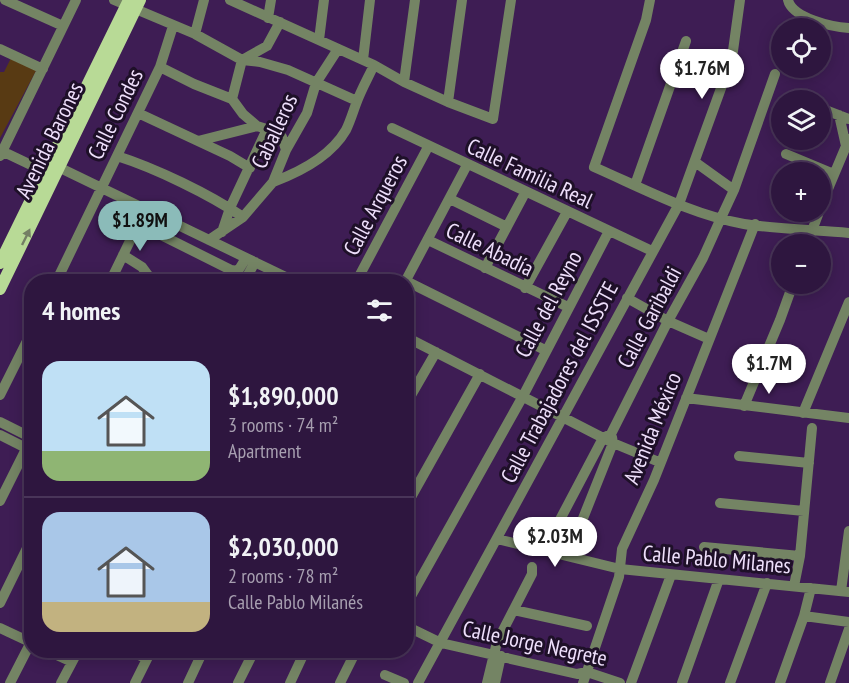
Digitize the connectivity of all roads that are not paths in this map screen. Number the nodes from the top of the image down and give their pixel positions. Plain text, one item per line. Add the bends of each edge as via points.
1 (5, 0) edge
2 (76, 0) edge
3 (114, 0) edge
4 (204, 0) edge
5 (230, 0) edge
6 (271, 0) edge
7 (324, 0) edge
8 (370, 0) edge
9 (415, 0) edge
10 (462, 0) edge
11 (511, 0) edge
12 (650, 0) edge
13 (740, 0) edge
14 (788, 0) edge
15 (133, 4) edge
16 (268, 18) junction
17 (280, 22) junction
18 (173, 26) junction
19 (63, 27) junction
20 (849, 28) edge
21 (195, 34) junction
22 (319, 40) junction
23 (686, 41) dead end
24 (338, 48) junction
25 (0, 49) edge
26 (242, 60) junction
27 (363, 60) junction
28 (374, 65) junction
29 (160, 67) junction
30 (43, 69) junction
31 (774, 78) edge
32 (404, 82) junction
33 (316, 83) junction
34 (232, 99) junction
35 (357, 101) junction
36 (448, 102) junction
37 (138, 113) junction
38 (844, 117) edge
39 (392, 128) dead end
40 (267, 129) junction
41 (297, 131) junction
42 (198, 141) junction
43 (847, 143) edge
44 (428, 147) junction
45 (286, 150) junction
46 (2, 152) edge
47 (786, 154) dead end
48 (117, 156) junction
49 (696, 162) junction
50 (468, 165) junction
51 (249, 168) junction
52 (52, 170) junction
53 (834, 174) junction
54 (273, 182) junction
55 (831, 182) edge
56 (634, 185) junction
57 (102, 187) junction
58 (734, 190) junction
59 (525, 192) junction
60 (450, 199) junction
61 (680, 204) junction
62 (230, 208) junction
63 (148, 211) junction
64 (567, 212) junction
65 (243, 217) junction
66 (722, 218) junction
67 (815, 222) edge
68 (755, 224) junction
69 (507, 227) junction
70 (812, 230) junction
71 (609, 231) junction
72 (222, 232) junction
73 (849, 233) edge
74 (811, 234) edge
75 (209, 240) junction
76 (428, 240) junction
77 (652, 251) junction
78 (123, 255) junction
79 (251, 260) junction
80 (0, 263) edge
81 (485, 268) junction
82 (60, 274) edge
83 (114, 274) edge
84 (147, 274) edge
85 (247, 274) edge
86 (280, 274) edge
87 (360, 274) edge
88 (410, 274) edge
89 (2, 282) edge
90 (414, 286) edge
91 (525, 288) junction
92 (789, 294) edge
93 (627, 298) junction
94 (849, 302) edge
95 (568, 307) junction
96 (668, 321) junction
97 (709, 339) junction
98 (414, 341) edge
99 (24, 347) edge
100 (545, 350) junction
101 (436, 351) junction
102 (480, 374) junction
103 (414, 390) edge
104 (0, 395) edge
105 (523, 396) junction
106 (686, 398) junction
107 (744, 406) junction
108 (803, 413) junction
109 (564, 416) junction
110 (849, 418) edge
111 (0, 422) edge
112 (813, 428) dead end
113 (24, 434) edge
114 (0, 435) edge
115 (609, 439) junction
116 (24, 447) edge
117 (739, 456) dead end
118 (24, 459) edge
119 (659, 462) junction
120 (809, 463) junction
121 (414, 492) edge
122 (0, 501) edge
123 (720, 503) dead end
124 (804, 511) junction
125 (849, 531) edge
126 (497, 539) junction
127 (704, 547) dead end
128 (544, 550) junction
129 (24, 554) edge
130 (568, 556) junction
131 (800, 556) junction
132 (532, 567) dead end
133 (620, 569) junction
134 (671, 575) junction
135 (719, 579) junction
136 (767, 583) junction
137 (794, 586) junction
138 (811, 588) junction
139 (414, 592) edge
140 (845, 592) edge
141 (0, 603) edge
142 (514, 610) junction
143 (804, 616) junction
144 (849, 622) edge
145 (587, 626) dead end
146 (0, 628) edge
147 (849, 629) edge
148 (414, 631) edge
149 (24, 639) edge
150 (441, 643) junction
151 (498, 655) junction
152 (24, 656) edge
153 (63, 658) edge
154 (74, 658) edge
155 (148, 658) edge
156 (200, 658) edge
157 (250, 658) edge
158 (302, 658) edge
159 (352, 658) edge
160 (72, 662) junction
161 (586, 672) junction
162 (385, 675) dead end
163 (10, 683) edge
164 (61, 683) edge
165 (135, 683) edge
166 (188, 683) edge
167 (238, 683) edge
168 (290, 683) edge
169 (340, 683) edge
170 (404, 683) edge
171 (418, 683) edge
172 (487, 683) edge
173 (495, 683) edge
174 (582, 683) edge
175 (620, 683) edge
176 (631, 683) edge
177 (682, 683) edge
178 (730, 683) edge
179 (780, 683) edge
180 (830, 683) edge

1 - 19 street
2 - 19 street
3 - 15 street
4 - 21 street
5 - 16 street
6 - 16 street
7 - 22 street
8 - 27 street
9 - 32 street
10 - 36 street
11 - 36 street via 493,119
12 - 56 street via 594,167
13 - 49 street, Calle Trabajadores del ISSSTE via 732,58
14 - 20 street via 796,12 807,18
15 - 18 street
15 - 52 main road, Avenida Barones
16 - 17 street
17 - 22 street
17 - 26 street via 267,46
18 - 21 street
18 - 29 street, Calle Condes
19 - 30 street
21 - 26 street
22 - 24 street
23 - 56 street
24 - 27 street
24 - 33 street, Caballeros
25 - 30 street
26 - 33 street via 288,70
26 - 34 street
27 - 28 street
28 - 32 street
28 - 35 street
29 - 34 street
29 - 37 street, Calle Condes
30 - 46 street
31 - 58 street, Calle Garibaldi
32 - 36 street
33 - 35 street
33 - 41 street, Caballeros
34 - 40 street via 243,114
35 - 54 street via 346,131 333,146 293,175
37 - 42 street
37 - 48 street, Calle Condes
38 - 43 street
39 - 44 street, Calle Familia Real
40 - 41 street
40 - 42 street
40 - 45 street via 284,141
40 - 51 street
41 - 45 street, Caballeros
42 - 51 street
43 - 53 street
44 - 50 street, Calle Familia Real
44 - 87 street, Calle Arqueros
45 - 54 street, Caballeros
46 - 52 street
47 - 53 street
48 - 57 street, Calle Condes
48 - 62 street
49 - 58 street
49 - 61 street, Calle Trabajadores del ISSSTE
50 - 59 street, Calle Familia Real
50 - 60 street
51 - 62 street
52 - 57 street
52 - 80 main road, Avenida Barones
89 -> 52 main road, Avenida Barones
53 - 55 street
54 - 65 street, Caballeros
56 - 61 street
57 - 63 street
57 - 82 street, Calle Condes
58 - 66 street, Calle Garibaldi
59 - 64 street, Calle Familia Real
59 - 69 street
60 - 69 street
60 - 76 street
61 - 66 street
61 - 77 street, Calle Trabajadores del ISSSTE
62 - 65 street
62 - 72 street
63 - 75 street
63 - 78 street
63 - 79 street via 151,230 231,270 238,271
64 - 71 street, Calle Familia Real
64 - 91 street
65 - 72 street, Caballeros
66 - 68 street
66 - 96 street, Calle Garibaldi
67 - 70 street
68 - 70 street
68 - 97 street, Avenida México
69 - 81 street
70 - 73 street
70 - 74 street
71 - 77 street, Calle Familia Real
71 - 95 street, Calle del Reyno
72 - 75 street, Caballeros
75 - 79 street
76 - 81 street, Calle Abadía
76 - 88 street
77 - 93 street, Calle Trabajadores del ISSSTE
78 - 83 street
78 - 84 street
79 - 85 street
79 - 86 street
81 - 91 street, Calle Abadía
90 - 100 street
91 - 95 street, Calle Abadía
92 - 107 street
93 - 96 street
93 - 109 street, Calle Trabajadores del ISSSTE
94 - 108 street
95 - 100 street, Calle del Reyno
96 - 97 street
96 - 115 street, Calle Garibaldi
97 - 106 street, Avenida México
98 - 101 street
99 - 104 street
100 - 105 street, Calle del Reyno
101 - 102 street
101 - 103 street
102 - 105 street
102 - 121 street
105 - 109 street
105 - 139 street, Calle del Reyno
106 - 107 street
106 - 119 street, Avenida México
107 - 108 street
108 - 110 street
109 - 115 street
109 - 126 street, Calle Trabajadores del ISSSTE
111 - 113 street
112 - 120 street
114 - 116 street
115 - 119 street
115 - 128 street, Calle Garibaldi
115 - 130 street, Calle Garibaldi
117 - 120 street
118 - 122 street
119 - 133 street, Avenida México via 622,549
120 - 124 street
123 - 124 street
124 - 131 street
125 - 140 street
126 - 128 street, Calle Pablo Milanes
126 - 150 street, Calle Trabajadores del ISSSTE
127 - 131 street
128 - 130 street, Calle Pablo Milanes
129 - 141 street
130 - 133 street, Calle Pablo Milanes
131 - 137 street
132 - 142 street
133 - 134 street, Calle Pablo Milanes
133 - 161 street, Avenida México
134 - 135 street, Calle Pablo Milanes
134 - 176 street
135 - 136 street, Calle Pablo Milanes
135 - 177 street
136 - 137 street, Calle Pablo Milanes
136 - 178 street
137 - 138 street, Calle Pablo Milanes
138 - 140 street, Calle Pablo Milanes
138 - 143 street
142 - 145 street
142 - 151 street via 497,642
143 - 144 street
143 - 179 street
146 - 149 street
147 - 180 street
148 - 150 street, Calle Jorge Negrete
150 - 151 street, Calle Jorge Negrete
150 - 171 street, Calle Trabajadores del ISSSTE
151 - 161 street, Calle Jorge Negrete via 577,674
151 - 172 street
151 - 173 street
152 - 163 street
153 - 160 street
154 - 160 street
155 - 165 street
156 - 166 street
157 - 167 street
158 - 168 street
159 - 169 street
160 - 164 street
161 - 174 street, Avenida México
161 - 175 street, Calle Jorge Negrete
162 - 170 street

